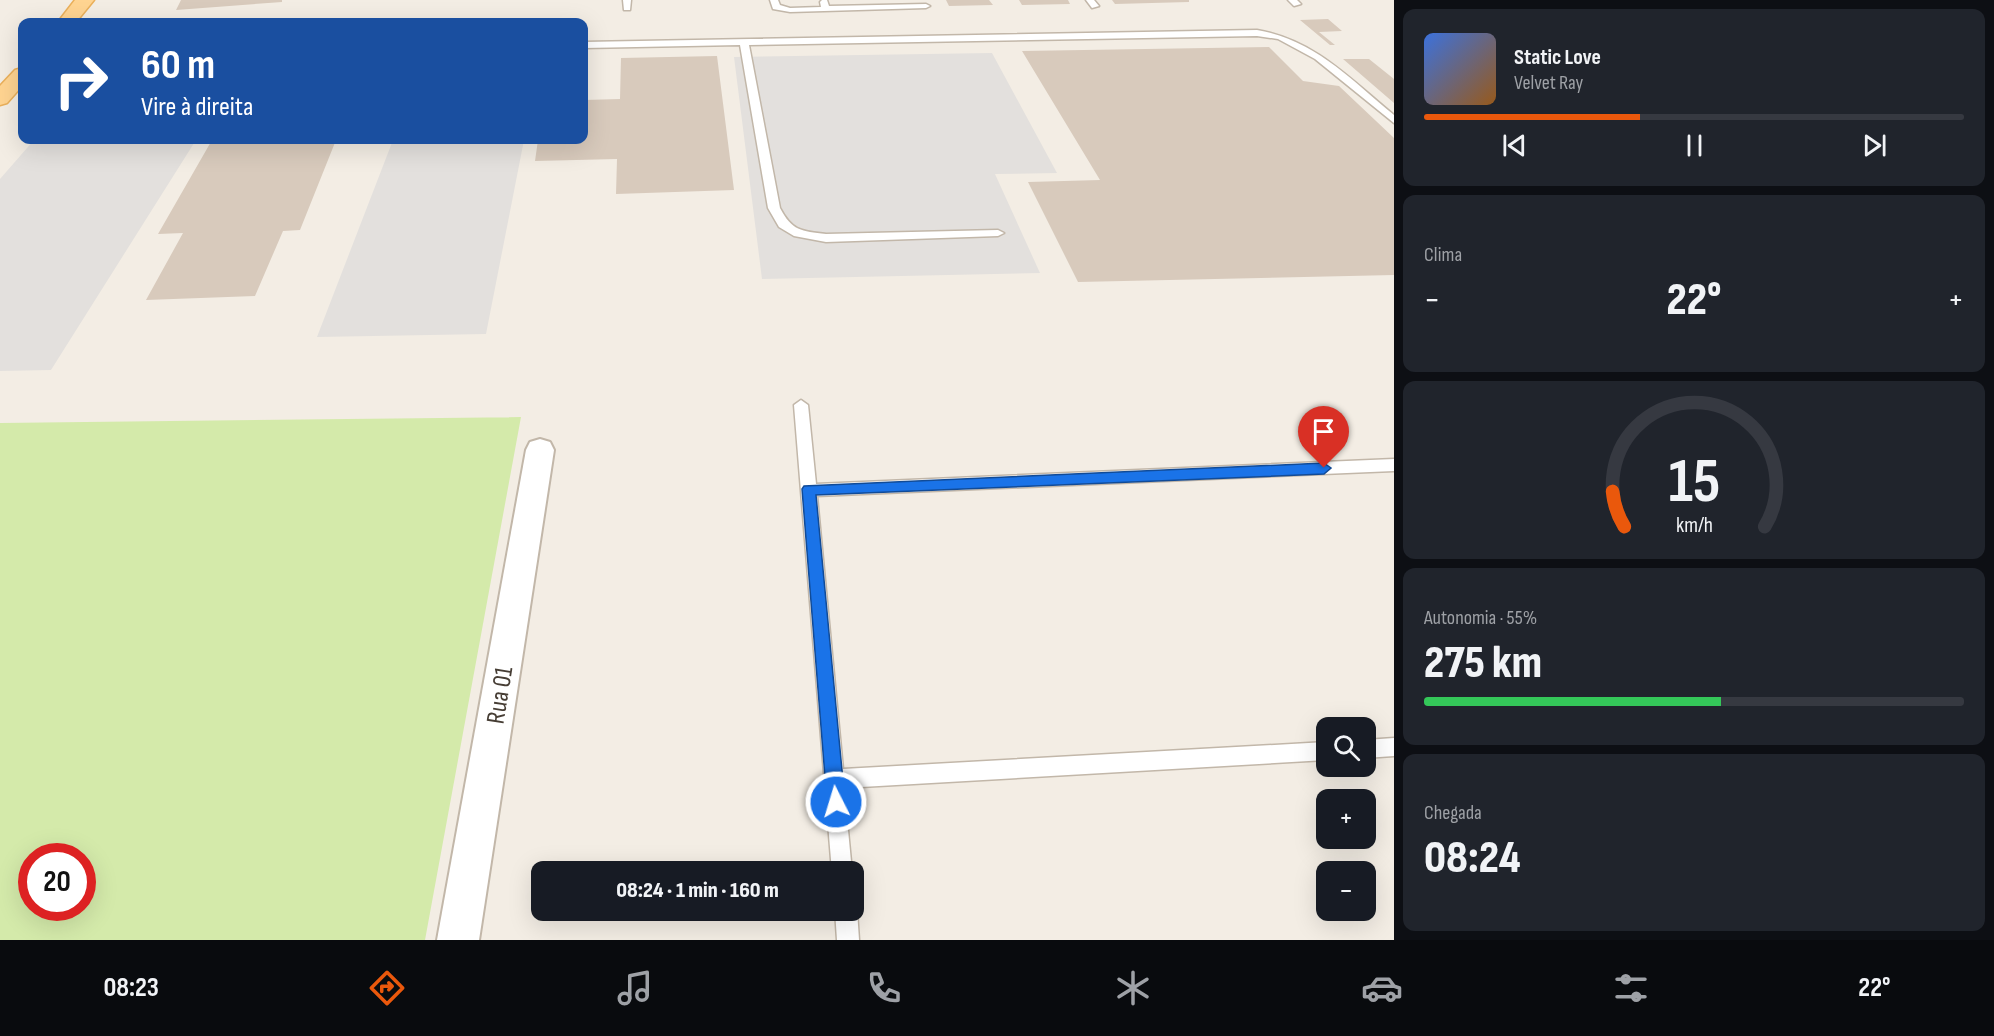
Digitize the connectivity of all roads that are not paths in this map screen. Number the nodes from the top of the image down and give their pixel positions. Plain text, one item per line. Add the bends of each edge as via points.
1 (85, 0) edge
2 (774, 0) edge
3 (823, 0) edge
4 (926, 6) dead end
5 (826, 9) junction
6 (71, 18) edge
7 (744, 42) junction
8 (588, 45) edge
9 (18, 79) edge
10 (0, 99) edge
11 (1394, 120) edge
12 (998, 233) dead end
13 (801, 405) dead end
14 (540, 450) dead end
15 (1394, 465) edge
16 (809, 489) junction
17 (1394, 747) edge
18 (1376, 748) edge
19 (1316, 752) edge
20 (834, 779) junction
21 (841, 861) edge
22 (847, 921) edge
23 (458, 940) edge
24 (848, 940) edge

1 - 6 main road
2 - 5 lane via 781,9
3 - 5 lane
4 - 5 lane
7 - 8 lane
7 - 11 lane via 1257,33 1280,37 1318,57
7 - 12 lane via 774,208 783,225 798,234 826,238
9 - 10 main road
13 - 16 lane
14 - 23 street, Rua 01
15 - 16 lane
16 - 20 lane
17 - 18 lane
19 - 20 lane
20 - 21 lane
22 - 24 lane

